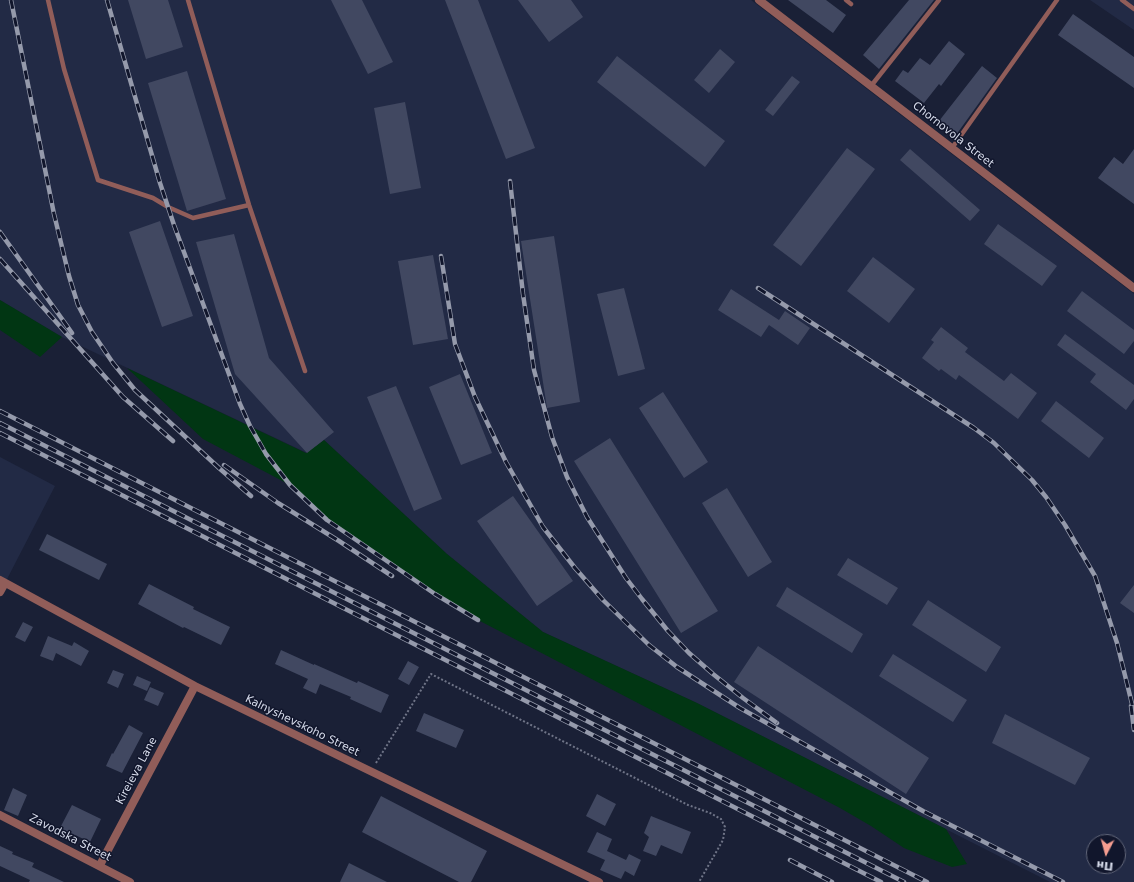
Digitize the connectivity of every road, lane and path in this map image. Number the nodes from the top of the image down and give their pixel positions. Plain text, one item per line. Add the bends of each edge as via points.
1 (48, 0) edge
2 (188, 0) edge
3 (759, 0) edge
4 (846, 0) edge
5 (939, 0) edge
6 (1058, 0) edge
7 (1122, 0) edge
8 (851, 4) dead end
9 (1134, 9) edge
10 (871, 86) junction
11 (952, 148) junction
12 (248, 205) junction
13 (1134, 288) edge
14 (305, 371) dead end
15 (2, 582) edge
16 (0, 592) edge
17 (195, 686) junction
18 (371, 771) junction
19 (0, 815) edge
20 (100, 865) junction
21 (130, 882) edge
22 (599, 882) edge
23 (699, 882) edge

1 - 12 lane via 64,69 98,180 153,198 168,208 193,218
2 - 12 lane
3 - 10 street, Chornovola Street
4 - 8 lane
5 - 10 lane
6 - 11 lane
7 - 9 lane
10 - 11 street, Chornovola Street
11 - 13 street, Chornovola Street
12 - 14 lane
15 - 16 street
15 - 17 street, Kalnyshevskoho Street
17 - 18 street, Kalnyshevskoho Street
17 - 20 street, Kireieva Lane
18 - 22 street, Kalnyshevskoho Street
18 - 23 path via 431,674 688,805 721,819 725,827 723,840
19 - 20 street, Zavodska Street
20 - 21 street, Zavodska Street

